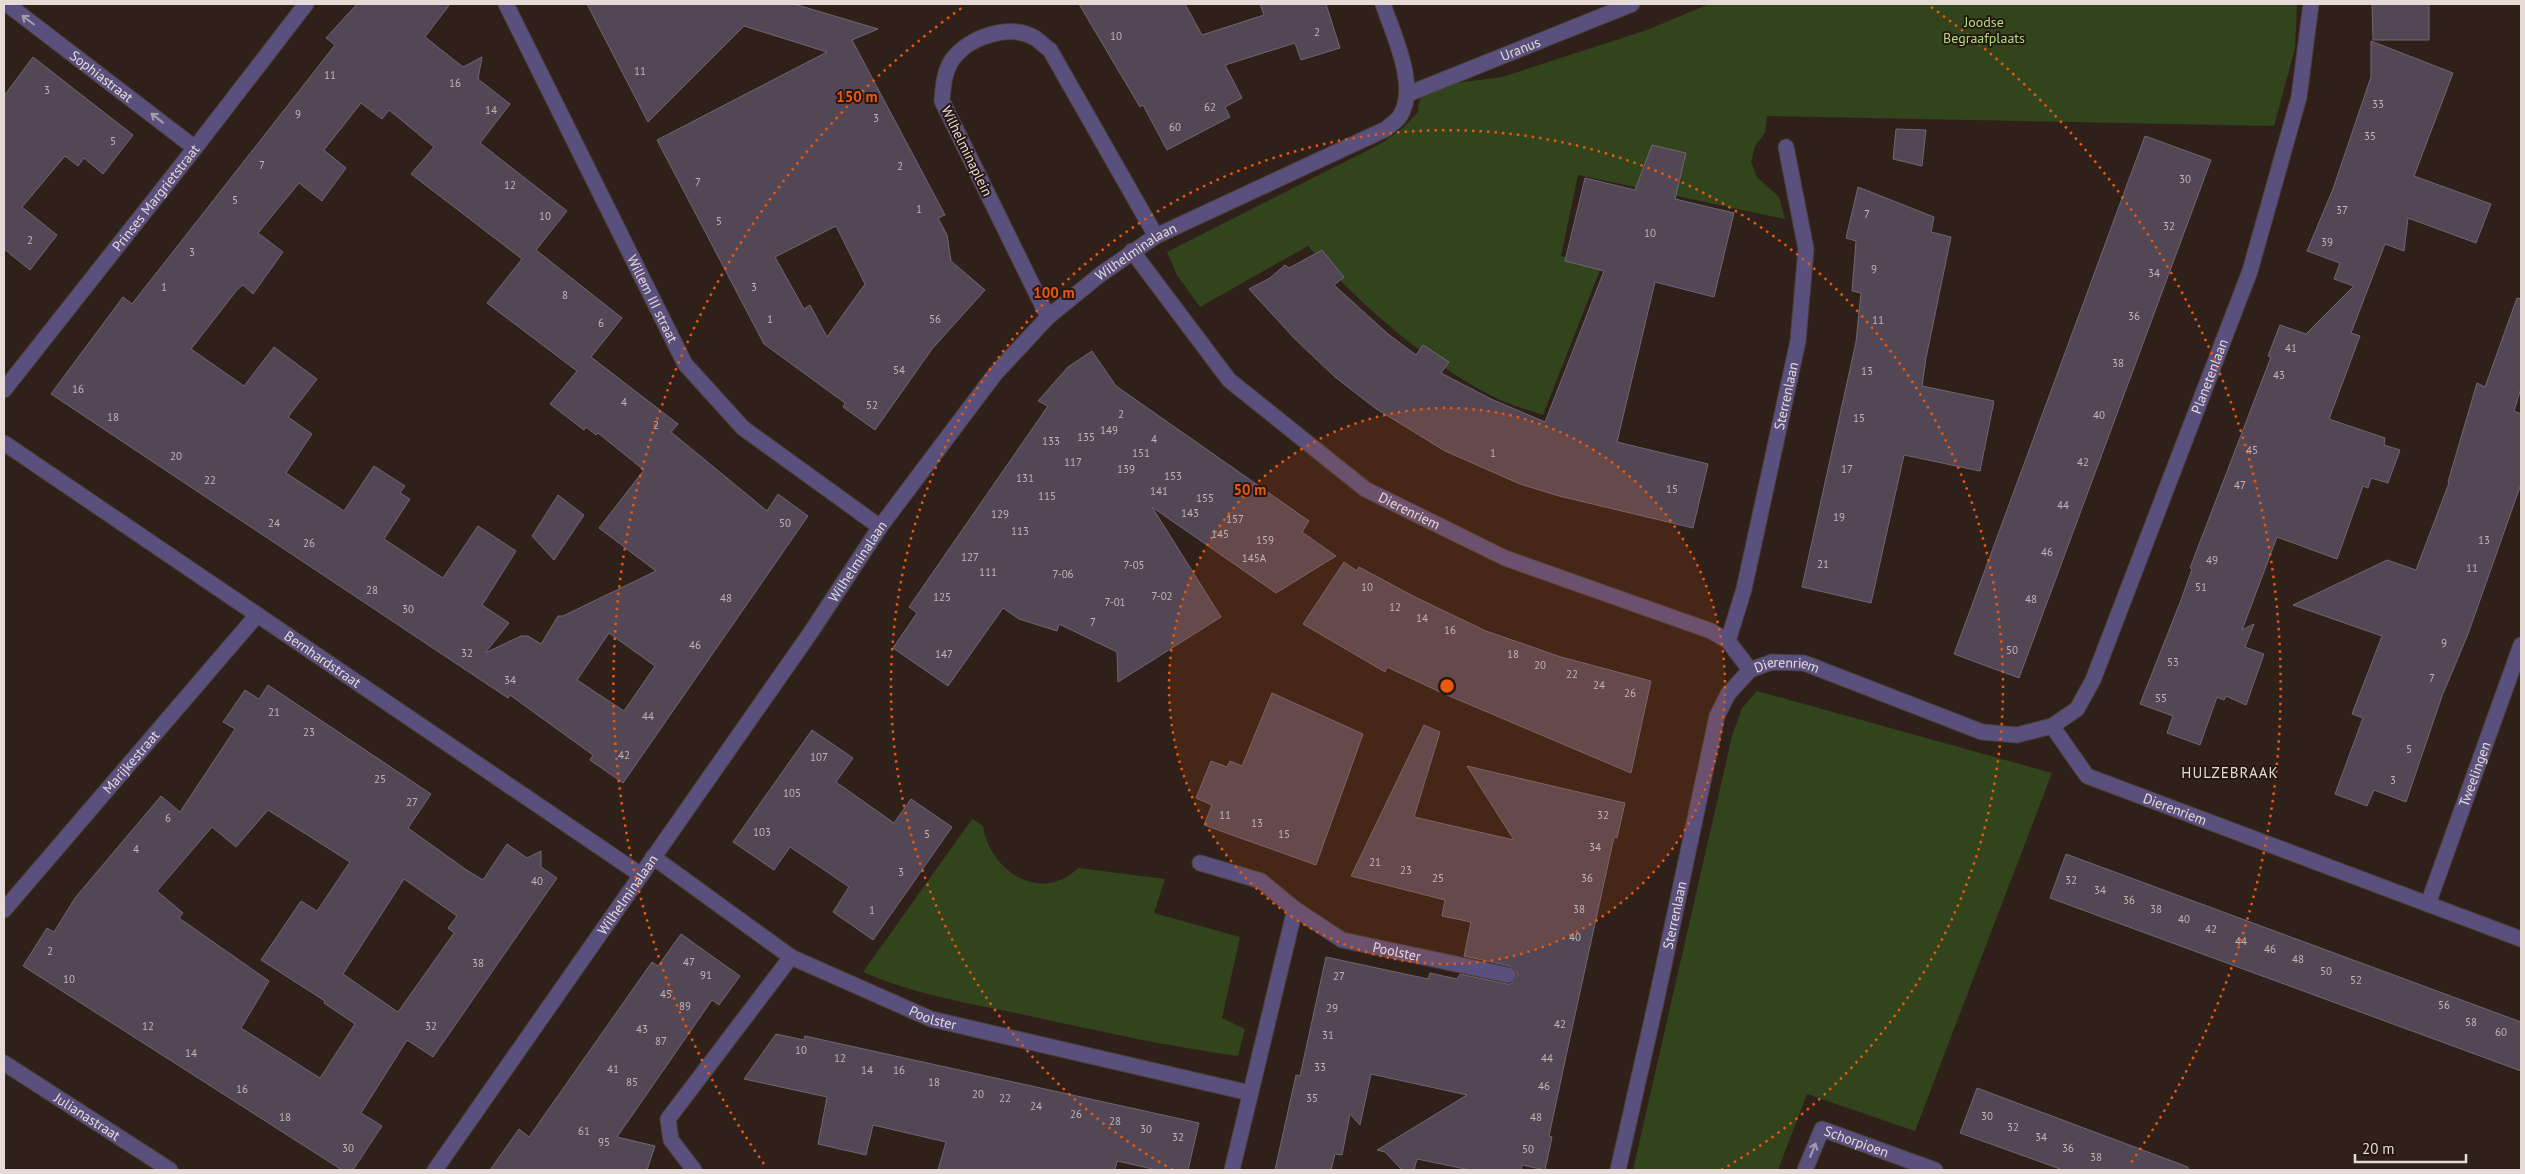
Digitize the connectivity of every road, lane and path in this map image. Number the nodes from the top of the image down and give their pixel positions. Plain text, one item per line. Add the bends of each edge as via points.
1 (7, 4) edge
2 (306, 4) edge
3 (506, 4) edge
4 (1383, 4) edge
5 (1632, 4) edge
6 (2311, 4) edge
7 (1408, 94) junction
8 (1786, 147) dead end
9 (195, 148) junction
10 (1156, 236) junction
11 (1132, 250) junction
12 (1048, 317) junction
13 (4, 390) edge
14 (4, 443) edge
15 (880, 527) junction
16 (257, 615) junction
17 (1728, 641) junction
18 (2521, 645) edge
19 (1750, 670) junction
20 (2052, 726) junction
21 (653, 857) junction
22 (1200, 863) dead end
23 (640, 875) junction
24 (2428, 904) junction
25 (1295, 909) junction
26 (4, 910) edge
27 (2521, 939) edge
28 (791, 957) junction
29 (1508, 975) dead end
30 (6, 1069) edge
31 (1250, 1093) junction
32 (170, 1170) edge
33 (435, 1170) edge
34 (694, 1170) edge
35 (1232, 1170) edge
36 (1618, 1170) edge
37 (1805, 1170) edge
38 (1934, 1170) edge

9 -> 1 street, Sophiastraat
2 - 9 street, Prinses Margrietstraat
3 - 15 street, Willem III straat via 685,364 743,428
4 - 7 street via 1404,66
5 - 7 street, Uranus
6 - 20 street, Planetenlaan via 2299,97 2250,271 2093,680 2077,708
7 - 10 street, Wilhelminalaan via 1400,116 1386,128
8 - 17 street, Sterrenlaan via 1806,249 1798,341 1744,589
9 - 13 street, Prinses Margrietstraat
10 - 11 street, Wilhelminalaan
10 - 12 street, Wilhelminaplein via 1050,50 1034,37 1013,32 989,34 969,44 952,60 943,81 942,100
11 - 12 street, Wilhelminalaan
11 - 17 street, Dierenriem via 1229,380 1365,489 1505,558 1711,630
12 - 15 street, Wilhelminalaan via 995,374
14 - 16 street, Bernhardstraat
15 - 21 street, Wilhelminalaan via 811,632
16 - 23 street, Bernhardstraat
16 - 26 street, Marijkestraat
17 - 19 street, Dierenriem
18 - 24 street, Tweelingen
19 - 20 street, Dierenriem via 1772,662 1804,663 1982,732 2018,735
19 - 36 street, Sterrenlaan via 1728,694 1717,716
20 - 24 street, Dierenriem via 2088,776
21 - 23 street, Wilhelminalaan
21 - 28 street, Poolster
22 - 25 street, Poolster via 1261,881
23 - 33 street, Wilhelminalaan
24 - 27 street, Dierenriem
25 - 29 street, Poolster via 1342,940
25 - 31 street
28 - 31 street, Poolster via 931,1019
28 - 34 street via 668,1119 670,1140
30 - 32 street, Julianastraat
31 - 35 street
37 -> 38 street, Schorpioen via 1822,1129

